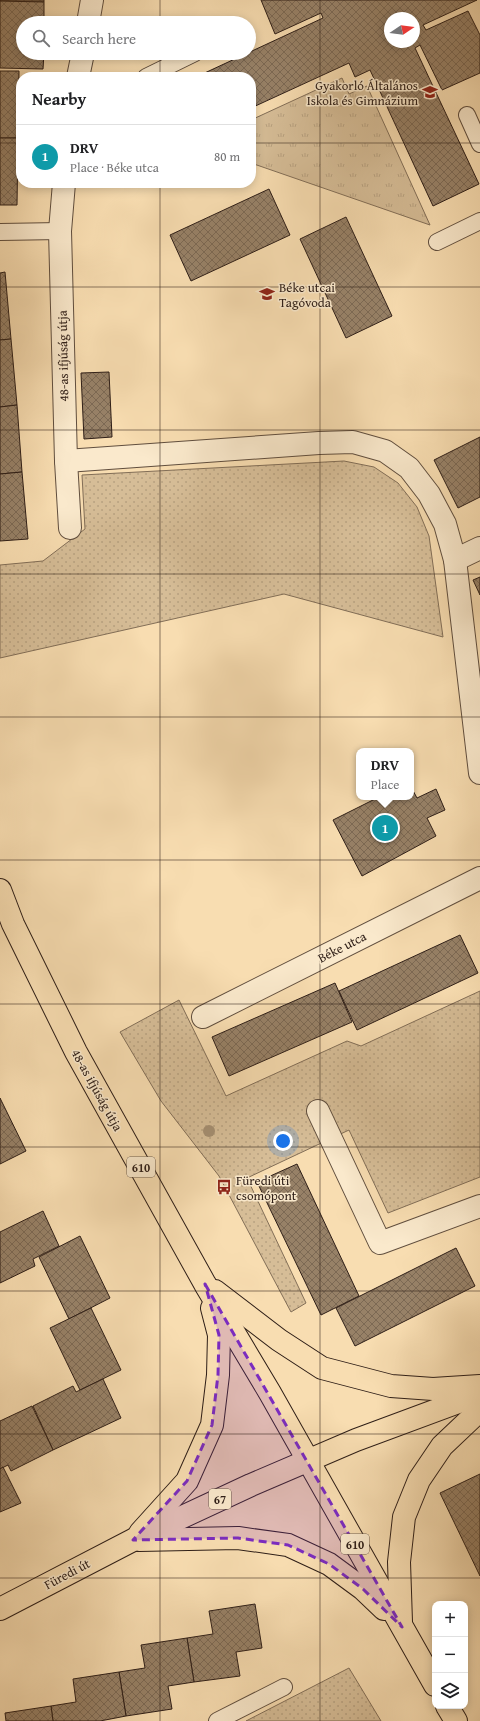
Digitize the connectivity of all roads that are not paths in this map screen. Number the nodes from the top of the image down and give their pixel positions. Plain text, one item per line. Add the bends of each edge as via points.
1 (92, 0) edge
2 (89, 16) edge
3 (82, 60) edge
4 (181, 60) edge
5 (79, 72) edge
6 (156, 72) edge
7 (467, 115) dead end
8 (480, 144) edge
9 (64, 188) edge
10 (480, 221) edge
11 (60, 231) junction
12 (0, 232) edge
13 (437, 242) dead end
14 (66, 461) junction
15 (70, 528) dead end
16 (480, 548) edge
17 (455, 560) junction
18 (480, 773) edge
19 (480, 878) edge
20 (0, 890) edge
21 (203, 1017) dead end
22 (318, 1111) dead end
23 (480, 1206) edge
24 (205, 1284) junction
25 (480, 1386) edge
26 (480, 1394) edge
27 (480, 1410) edge
28 (308, 1460) junction
29 (133, 1540) junction
30 (0, 1609) edge
31 (402, 1627) junction
32 (432, 1680) edge
33 (284, 1687) dead end
34 (449, 1709) edge
35 (217, 1721) edge
36 (456, 1721) edge

1 - 2 street
3 - 5 street
4 - 6 lane
7 - 8 lane
9 - 11 street, 48-as ifjúság útja
10 - 13 lane
11 - 12 lane
11 - 14 street, 48-as ifjúság útja
14 - 15 street, 48-as ifjúság útja
14 - 17 street via 354,442 385,451 409,468 429,494 445,524
16 - 17 street
17 - 18 street
19 - 21 street, Béke utca
20 - 24 main road, 48-as ifjúság útja / 610 via 13,924 76,1052
22 - 23 street via 380,1243
24 - 25 main road via 279,1340 322,1368 391,1386 433,1389
24 - 28 main road, 610
24 - 29 main road via 219,1334 218,1375 212,1425 187,1481
26 - 28 main road, 67
27 - 31 main road via 442,1446 419,1480 404,1517 399,1562
28 - 29 main road, 67
28 - 31 main road, 610
29 - 30 main road, Füredi út / 67
29 - 31 main road via 238,1538 288,1545 329,1564 363,1589
31 - 32 main road, 610
33 - 35 lane
34 - 36 main road

